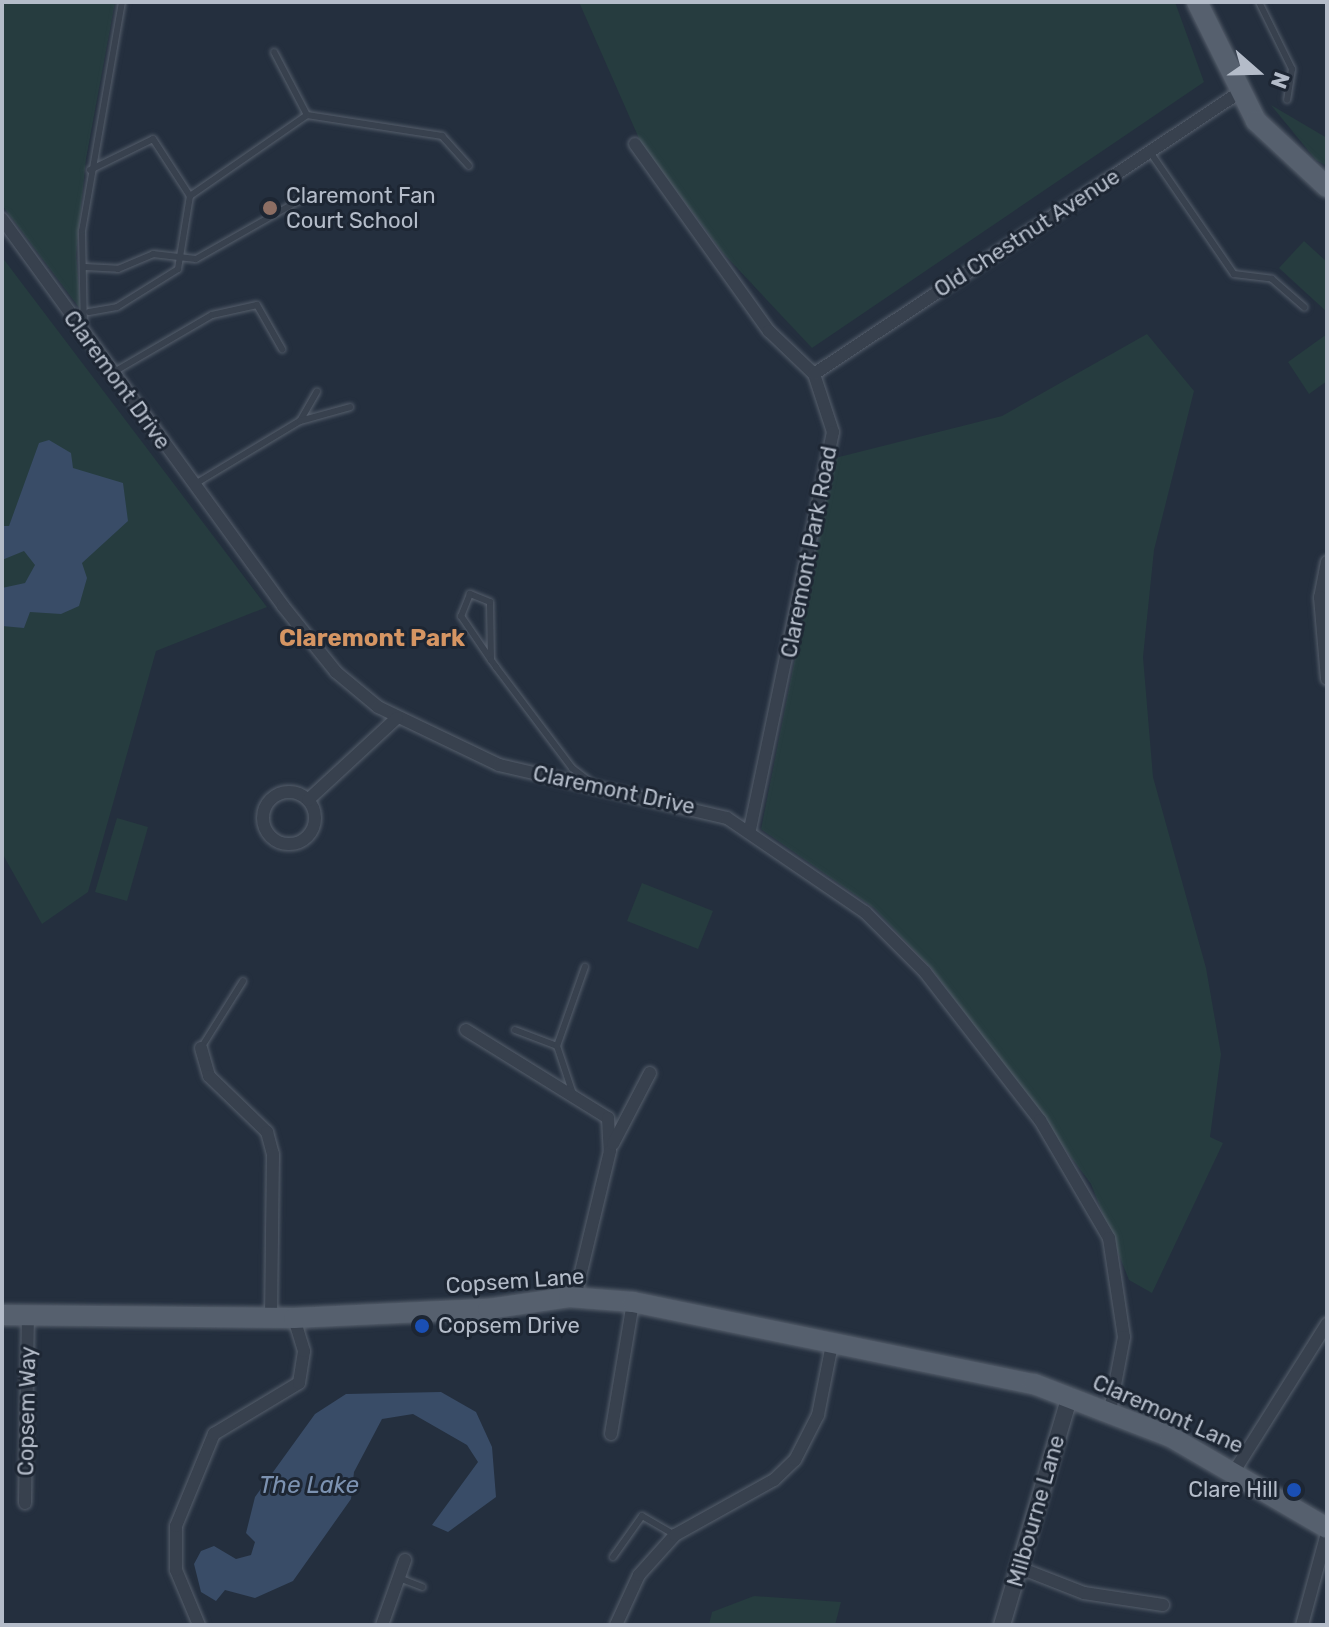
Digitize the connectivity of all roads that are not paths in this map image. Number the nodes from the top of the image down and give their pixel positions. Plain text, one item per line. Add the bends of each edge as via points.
1 (122, 2) edge
2 (1197, 2) edge
3 (1259, 2) edge
4 (274, 52) dead end
5 (1240, 92) junction
6 (1287, 100) dead end
7 (307, 115) junction
8 (635, 144) dead end
9 (1150, 152) junction
10 (469, 166) dead end
11 (90, 170) junction
12 (1327, 187) edge
13 (190, 196) junction
14 (305, 197) dead end
15 (2, 219) edge
16 (184, 260) junction
17 (85, 267) junction
18 (1304, 307) dead end
19 (89, 312) junction
20 (83, 334) junction
21 (282, 349) dead end
22 (111, 374) junction
23 (814, 374) junction
24 (317, 391) dead end
25 (350, 407) dead end
26 (300, 421) junction
27 (193, 485) junction
28 (1327, 562) edge
29 (491, 660) junction
30 (1327, 679) edge
31 (397, 718) junction
32 (595, 785) junction
33 (308, 800) junction
34 (750, 830) junction
35 (585, 967) dead end
36 (243, 981) dead end
37 (466, 1030) dead end
38 (515, 1030) dead end
39 (557, 1046) junction
40 (201, 1048) joint
41 (650, 1073) dead end
42 (573, 1094) junction
43 (610, 1151) junction
44 (575, 1297) junction
45 (633, 1302) junction
46 (2, 1315) edge
47 (28, 1318) junction
48 (271, 1318) junction
49 (294, 1318) junction
50 (1327, 1324) edge
51 (833, 1339) junction
52 (1070, 1396) junction
53 (1110, 1411) junction
54 (611, 1434) dead end
55 (1235, 1470) junction
56 (25, 1503) dead end
57 (1327, 1530) edge
58 (675, 1535) junction
59 (613, 1557) dead end
60 (405, 1560) dead end
61 (1020, 1568) junction
62 (399, 1578) junction
63 (422, 1587) dead end
64 (1163, 1605) dead end
65 (199, 1625) edge
66 (382, 1625) edge
67 (616, 1625) edge
68 (1002, 1625) edge
69 (1302, 1625) edge

1 - 11 lane
2 - 5 main road
3 - 6 lane via 1292,69
4 - 7 lane
5 - 9 street, Old Chestnut Avenue
5 - 12 main road via 1256,121
7 - 10 lane via 442,136
7 - 13 lane
8 - 23 street, Claremont Park Road via 769,331
9 - 18 lane via 1234,274 1272,279
9 - 23 street, Old Chestnut Avenue
11 - 13 lane via 153,139
11 - 17 lane
13 - 16 lane via 179,230
14 - 16 lane
15 - 20 street, Claremont Drive
16 - 17 lane via 153,254 118,269
16 - 19 lane via 117,307
17 - 19 lane
19 - 20 lane
20 - 22 street, Claremont Drive
21 - 22 lane via 257,305 212,315
22 - 27 street, Claremont Drive
23 - 34 street, Claremont Park Road via 833,432
24 - 26 lane
25 - 26 lane
26 - 27 lane
27 - 31 street, Claremont Drive via 336,672
28 - 30 street via 1320,597
29 - 29 lane via 490,602 470,594 461,616
29 - 32 lane via 572,768
31 - 32 street, Claremont Drive via 499,765
31 - 33 street
32 - 34 street, Claremont Drive via 701,808
33 - 33 street via 315,821 308,836 290,844 269,835 263,814 270,799 293,792
34 - 53 street, Claremont Drive via 865,912 925,972 1083,1185 1109,1238 1122,1292 1124,1337
35 - 39 lane
36 - 40 lane
37 - 42 street
38 - 39 lane
39 - 42 lane
40 - 48 street via 209,1076 267,1132 273,1154
41 - 43 street
42 - 43 street via 608,1118
43 - 44 street
44 - 45 main road, Copsem Lane
44 - 49 main road, Copsem Lane
45 - 51 main road, Copsem Lane
45 - 54 street via 615,1373
46 - 47 main road, Copsem Lane
47 - 48 main road, Copsem Lane
47 - 56 street, Copsem Way
48 - 49 main road, Copsem Lane
49 - 65 street via 304,1351 299,1383 214,1434 176,1526 176,1570
50 - 55 street
51 - 52 main road, Copsem Lane via 987,1369
51 - 58 street via 818,1415 795,1460 774,1480
52 - 53 main road, Claremont Lane
52 - 61 street, Milbourne Lane
53 - 55 main road, Claremont Lane
55 - 57 main road, Claremont Lane
57 - 69 street
58 - 59 lane via 642,1516
58 - 67 street via 639,1575
60 - 62 street
61 - 64 street via 1084,1593
61 - 68 street, Milbourne Lane
62 - 63 lane
62 - 66 street

